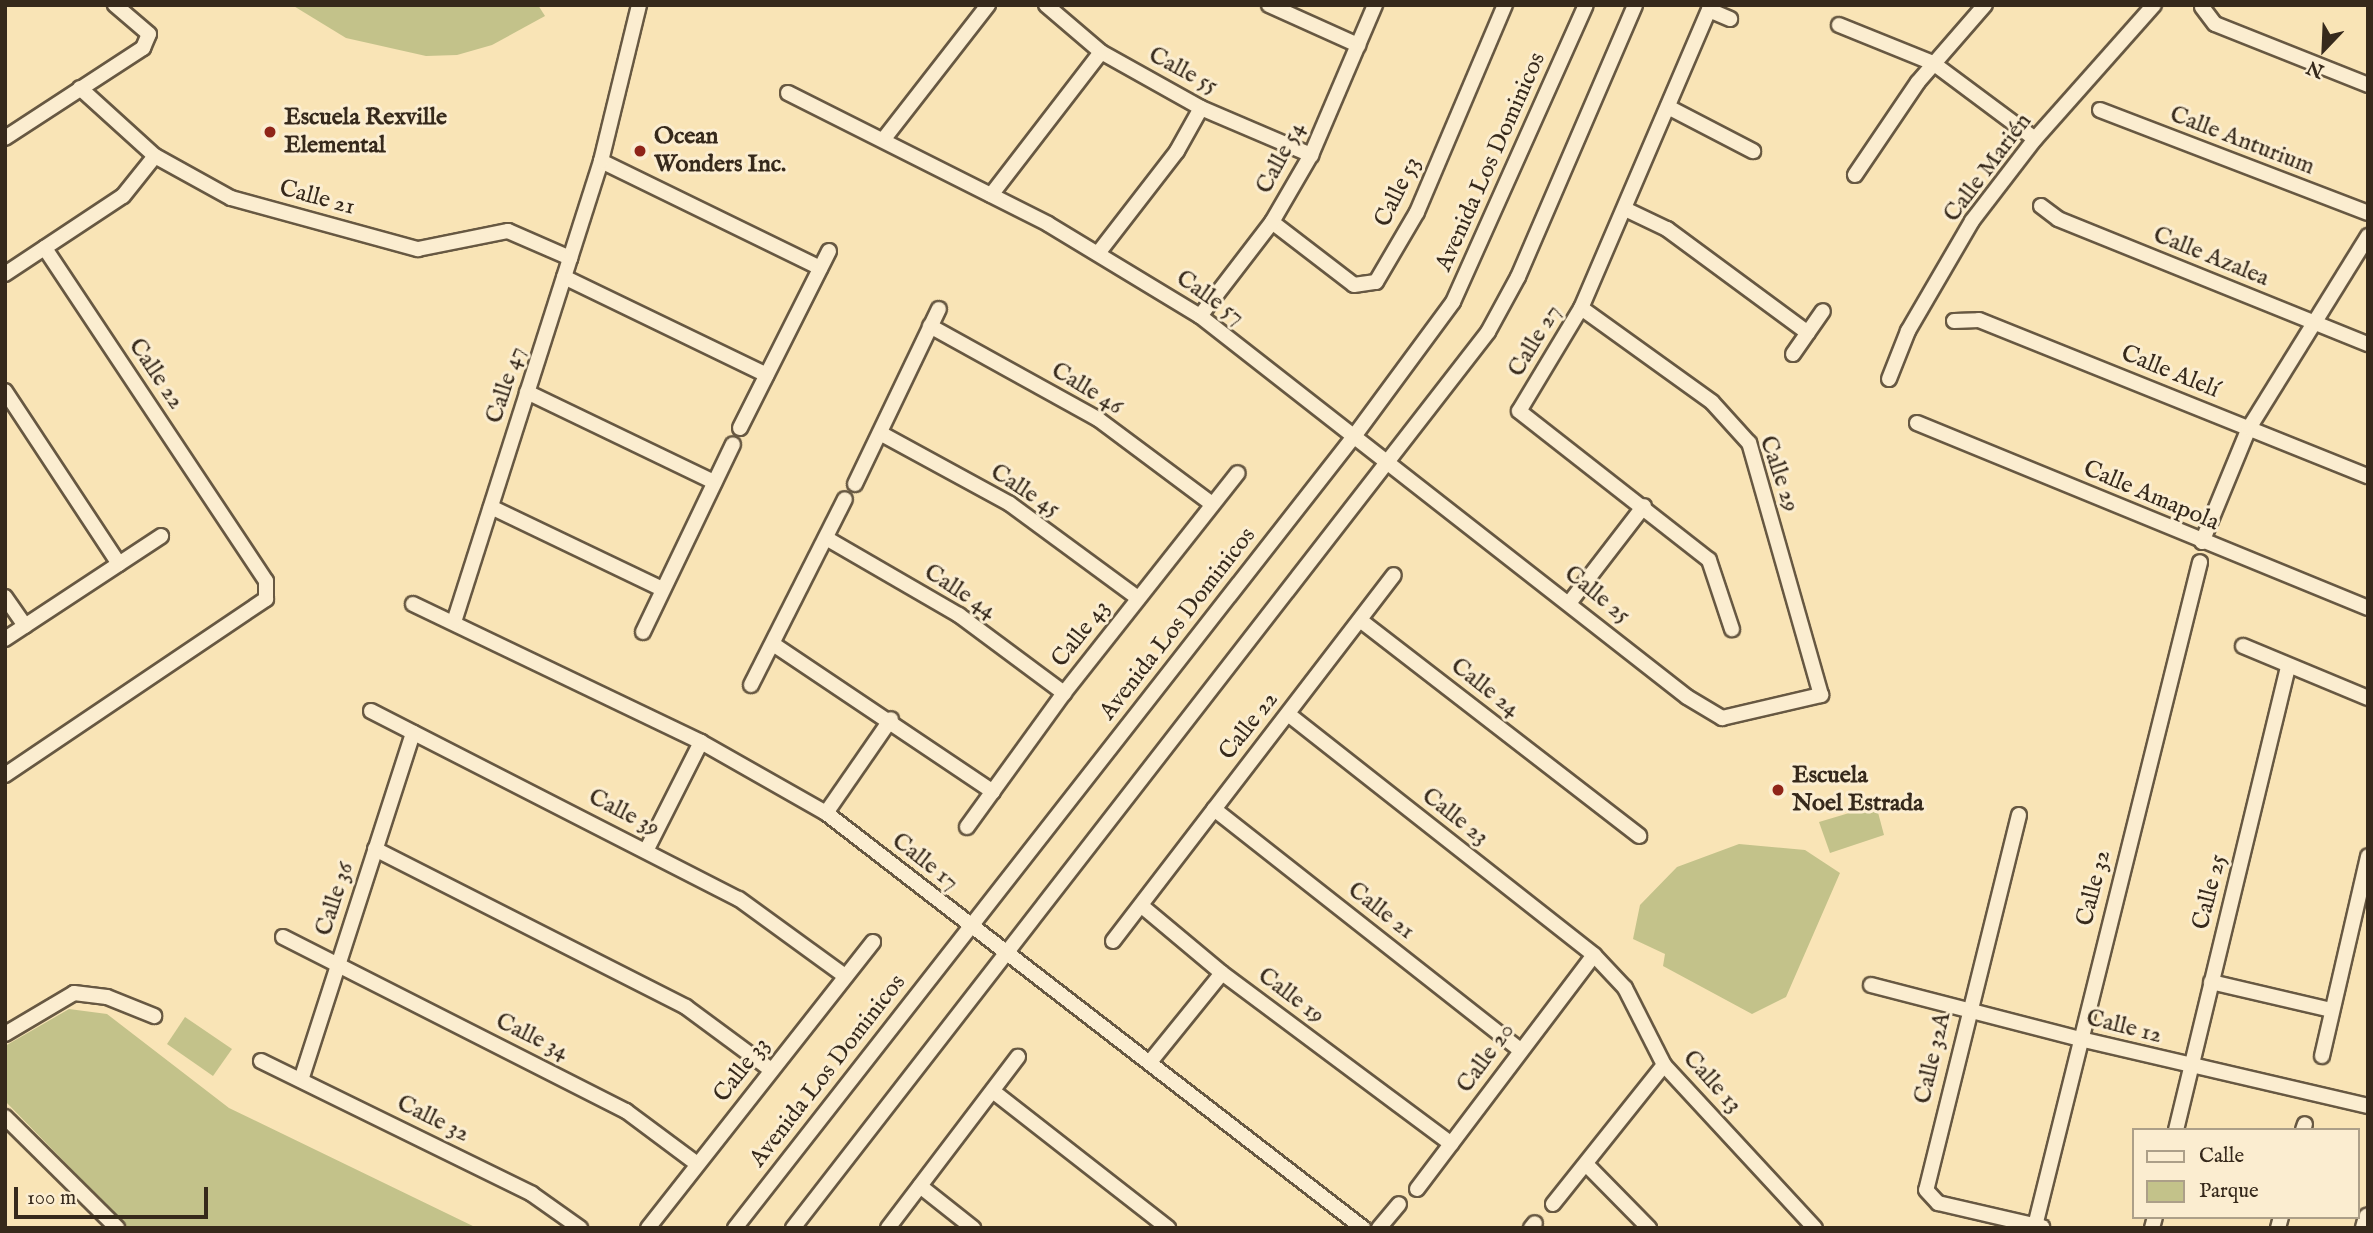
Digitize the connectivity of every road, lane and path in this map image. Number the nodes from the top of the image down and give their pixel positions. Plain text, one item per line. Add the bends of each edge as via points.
1 (115, 5) edge
2 (639, 5) edge
3 (988, 5) edge
4 (1046, 5) edge
5 (1269, 5) edge
6 (1375, 5) edge
7 (1505, 5) edge
8 (1586, 5) edge
9 (1635, 5) edge
10 (1985, 5) edge
11 (2154, 5) edge
12 (2202, 7) edge
13 (1710, 8) edge
14 (1730, 19) dead end
15 (1839, 25) dead end
16 (1359, 45) junction
17 (1101, 52) junction
18 (1933, 63) junction
19 (2368, 85) edge
20 (80, 89) junction
21 (788, 93) dead end
22 (1668, 107) junction
23 (1201, 108) junction
24 (2100, 110) dead end
25 (5, 138) edge
26 (2035, 139) junction
27 (883, 140) junction
28 (1753, 150) dead end
29 (1311, 155) junction
30 (155, 156) junction
31 (601, 162) junction
32 (1855, 176) dead end
33 (991, 195) junction
34 (2041, 206) dead end
35 (1625, 209) junction
36 (2368, 213) edge
37 (1272, 222) junction
38 (2368, 236) edge
39 (45, 248) junction
40 (829, 251) dead end
41 (1099, 252) junction
42 (570, 258) junction
43 (820, 268) junction
44 (5, 274) edge
45 (564, 277) junction
46 (1581, 308) junction
47 (939, 309) dead end
48 (1823, 311) dead end
49 (1200, 316) junction
50 (1954, 321) dead end
51 (2314, 323) junction
52 (930, 326) junction
53 (1808, 333) junction
54 (2368, 344) edge
55 (1793, 354) dead end
56 (767, 375) junction
57 (1889, 379) dead end
58 (5, 391) edge
59 (527, 392) junction
60 (1917, 423) dead end
61 (740, 428) dead end
62 (2249, 428) junction
63 (880, 433) junction
64 (1355, 435) junction
65 (733, 444) dead end
66 (1389, 462) junction
67 (1238, 474) dead end
68 (2368, 476) edge
69 (714, 482) junction
70 (855, 484) dead end
71 (845, 499) dead end
72 (1213, 504) junction
73 (1644, 506) junction
74 (491, 507) junction
75 (161, 536) dead end
76 (826, 538) junction
77 (2202, 542) junction
78 (2200, 562) dead end
79 (119, 564) junction
80 (1394, 575) dead end
81 (662, 589) junction
82 (5, 597) edge
83 (1138, 598) junction
84 (1570, 602) junction
85 (414, 604) dead end
86 (2368, 608) edge
87 (1360, 620) junction
88 (454, 622) junction
89 (25, 626) junction
90 (1732, 629) dead end
91 (643, 632) dead end
92 (5, 639) edge
93 (774, 643) junction
94 (2243, 646) dead end
95 (2288, 666) junction
96 (751, 685) dead end
97 (1064, 693) junction
98 (2368, 698) edge
99 (1791, 702) joint
100 (371, 711) dead end
101 (1288, 714) junction
102 (891, 719) junction
103 (413, 733) junction
104 (701, 742) junction
105 (5, 775) edge
106 (993, 792) junction
107 (1214, 809) junction
108 (826, 813) junction
109 (2019, 815) dead end
110 (967, 827) dead end
111 (1639, 836) dead end
112 (375, 849) junction
113 (647, 849) junction
114 (2368, 856) edge
115 (1143, 907) junction
116 (970, 925) junction
117 (283, 937) dead end
118 (1113, 941) dead end
119 (873, 942) dead end
120 (1005, 953) junction
121 (1594, 955) junction
122 (338, 964) junction
123 (1222, 973) junction
124 (845, 976) junction
125 (2211, 982) junction
126 (1871, 985) dead end
127 (2331, 1010) junction
128 (1967, 1012) junction
129 (154, 1016) dead end
130 (5, 1034) edge
131 (2080, 1040) junction
132 (1520, 1049) junction
133 (2322, 1056) dead end
134 (1018, 1057) dead end
135 (261, 1061) dead end
136 (1150, 1062) junction
137 (1664, 1065) junction
138 (2191, 1066) junction
139 (771, 1070) junction
140 (301, 1080) junction
141 (994, 1092) junction
142 (2368, 1106) edge
143 (5, 1117) edge
144 (2176, 1128) edge
145 (1451, 1144) junction
146 (697, 1164) junction
147 (1586, 1164) junction
148 (920, 1186) junction
149 (1417, 1189) dead end
150 (1399, 1204) dead end
151 (1553, 1204) dead end
152 (2368, 1217) edge
153 (2039, 1227) edge
154 (117, 1228) edge
155 (580, 1228) edge
156 (648, 1228) edge
157 (735, 1228) edge
158 (793, 1228) edge
159 (888, 1228) edge
160 (973, 1228) edge
161 (1168, 1228) edge
162 (1363, 1228) edge
163 (1379, 1228) edge
164 (1649, 1228) edge
165 (1815, 1228) edge
166 (2365, 1228) edge

1 - 20 street via 149,34 143,48
2 - 31 street, Calle 47
3 - 27 street
4 - 17 street, Calle 55
5 - 16 street
6 - 16 street, Calle 54
7 - 37 street, Calle 53 via 1417,212 1376,282 1354,285
8 - 64 street, Avenida Los Dominicos via 1453,302
9 - 66 street via 1518,277 1489,332
10 - 18 street
11 - 26 street, Calle Marién
12 - 19 street via 2215,24
13 - 14 street
13 - 22 street, Calle 27
15 - 18 street
16 - 29 street, Calle 54
17 - 23 street, Calle 55
17 - 33 street
18 - 26 street
18 - 32 street
20 - 25 street
20 - 30 street, Calle 21
21 - 27 street, Calle 57
22 - 28 street
22 - 35 street, Calle 27
23 - 29 street, Calle 55
23 - 41 street via 1177,150
24 - 36 street, Calle Anturium
26 - 57 street, Calle Marién via 1972,221 1908,331
27 - 33 street, Calle 57
29 - 37 street, Calle 54
30 - 39 street via 122,196
30 - 42 street, Calle 21 via 231,198 418,248 508,232
31 - 42 street, Calle 47
31 - 43 street
33 - 41 street, Calle 57
34 - 51 street, Calle Azalea via 2058,219
35 - 46 street, Calle 27
35 - 53 street via 1667,229
37 - 49 street, Calle 54
38 - 51 street
39 - 44 street
39 - 105 street, Calle 22 via 266,581 266,599
40 - 43 street
41 - 49 street, Calle 57
42 - 45 street, Calle 47
43 - 56 street
45 - 56 street
45 - 59 street, Calle 47
46 - 73 street, Calle 27 via 1520,411
46 - 99 street, Calle 29 via 1712,402 1749,443 1821,695
47 - 52 street
48 - 53 street
49 - 64 street, Calle 57
50 - 62 street, Calle Alelí via 1979,320
51 - 54 street, Calle Azalea
51 - 62 street
52 - 63 street
52 - 72 street, Calle 46 via 1098,419
53 - 55 street
56 - 61 street
58 - 79 street
59 - 69 street
59 - 74 street, Calle 47
60 - 77 street, Calle Amapola
62 - 68 street, Calle Alelí
62 - 77 street
63 - 70 street
63 - 83 street, Calle 45 via 1010,504
64 - 66 street, Calle 57
64 - 116 street, Avenida Los Dominicos
65 - 69 street
66 - 84 street, Calle 25
66 - 120 street
67 - 72 street, Calle 43
69 - 81 street
71 - 76 street
72 - 83 street, Calle 43
73 - 84 street
73 - 90 street, Calle 27 via 1709,560
74 - 81 street
74 - 88 street, Calle 47
75 - 79 street
76 - 93 street
76 - 97 street, Calle 44 via 960,615
77 - 86 street, Calle Amapola
78 - 131 street, Calle 32
79 - 89 street
80 - 87 street, Calle 22
81 - 91 street
82 - 89 street
83 - 97 street, Calle 43
84 - 99 street, Calle 25 via 1721,718
85 - 88 street, Calle 17
87 - 101 street, Calle 22
87 - 111 street, Calle 24
88 - 104 street, Calle 17
89 - 92 street
93 - 96 street
93 - 102 street
94 - 95 street
95 - 98 street
95 - 125 street, Calle 25
97 - 106 street, Calle 43
100 - 103 street, Calle 39
101 - 107 street, Calle 22
101 - 121 street, Calle 23
102 - 106 street
102 - 108 street
103 - 112 street, Calle 36
103 - 113 street, Calle 39
104 - 108 street, Calle 17
104 - 113 street
106 - 110 street, Calle 43
107 - 115 street, Calle 22
107 - 132 street, Calle 21
108 - 116 street, Calle 17
109 - 128 street, Calle 32A
112 - 122 street, Calle 36
112 - 139 street via 686,1007
113 - 124 street, Calle 39 via 739,899
114 - 127 street
115 - 118 street
115 - 123 street, Calle 19
116 - 120 street, Calle 17
116 - 157 street, Avenida Los Dominicos
117 - 122 street, Calle 34
119 - 124 street, Calle 33
120 - 136 street, Calle 17
120 - 158 street
121 - 132 street, Calle 20
121 - 137 street, Calle 13 via 1625,988
122 - 140 street, Calle 36
122 - 146 street, Calle 34 via 626,1111
123 - 136 street
123 - 145 street, Calle 19
124 - 139 street, Calle 33
125 - 127 street
125 - 138 street, Calle 25
126 - 128 street, Calle 12
127 - 133 street
128 - 131 street, Calle 12
128 - 153 street, Calle 32A via 1926,1190 1938,1203
129 - 130 street via 107,997 74,993
131 - 138 street, Calle 12
131 - 153 street, Calle 32
132 - 145 street, Calle 20
134 - 141 street
135 - 140 street, Calle 32
136 - 162 street, Calle 17
137 - 147 street
137 - 165 street, Calle 13
138 - 142 street, Calle 12
138 - 144 street, Calle 25
139 - 146 street, Calle 33
140 - 155 street, Calle 32 via 532,1194
141 - 148 street
141 - 161 street
143 - 154 street
145 - 149 street, Calle 20
146 - 156 street, Calle 33
147 - 151 street
147 - 164 street
148 - 159 street
148 - 160 street
150 - 163 street
152 - 166 street

